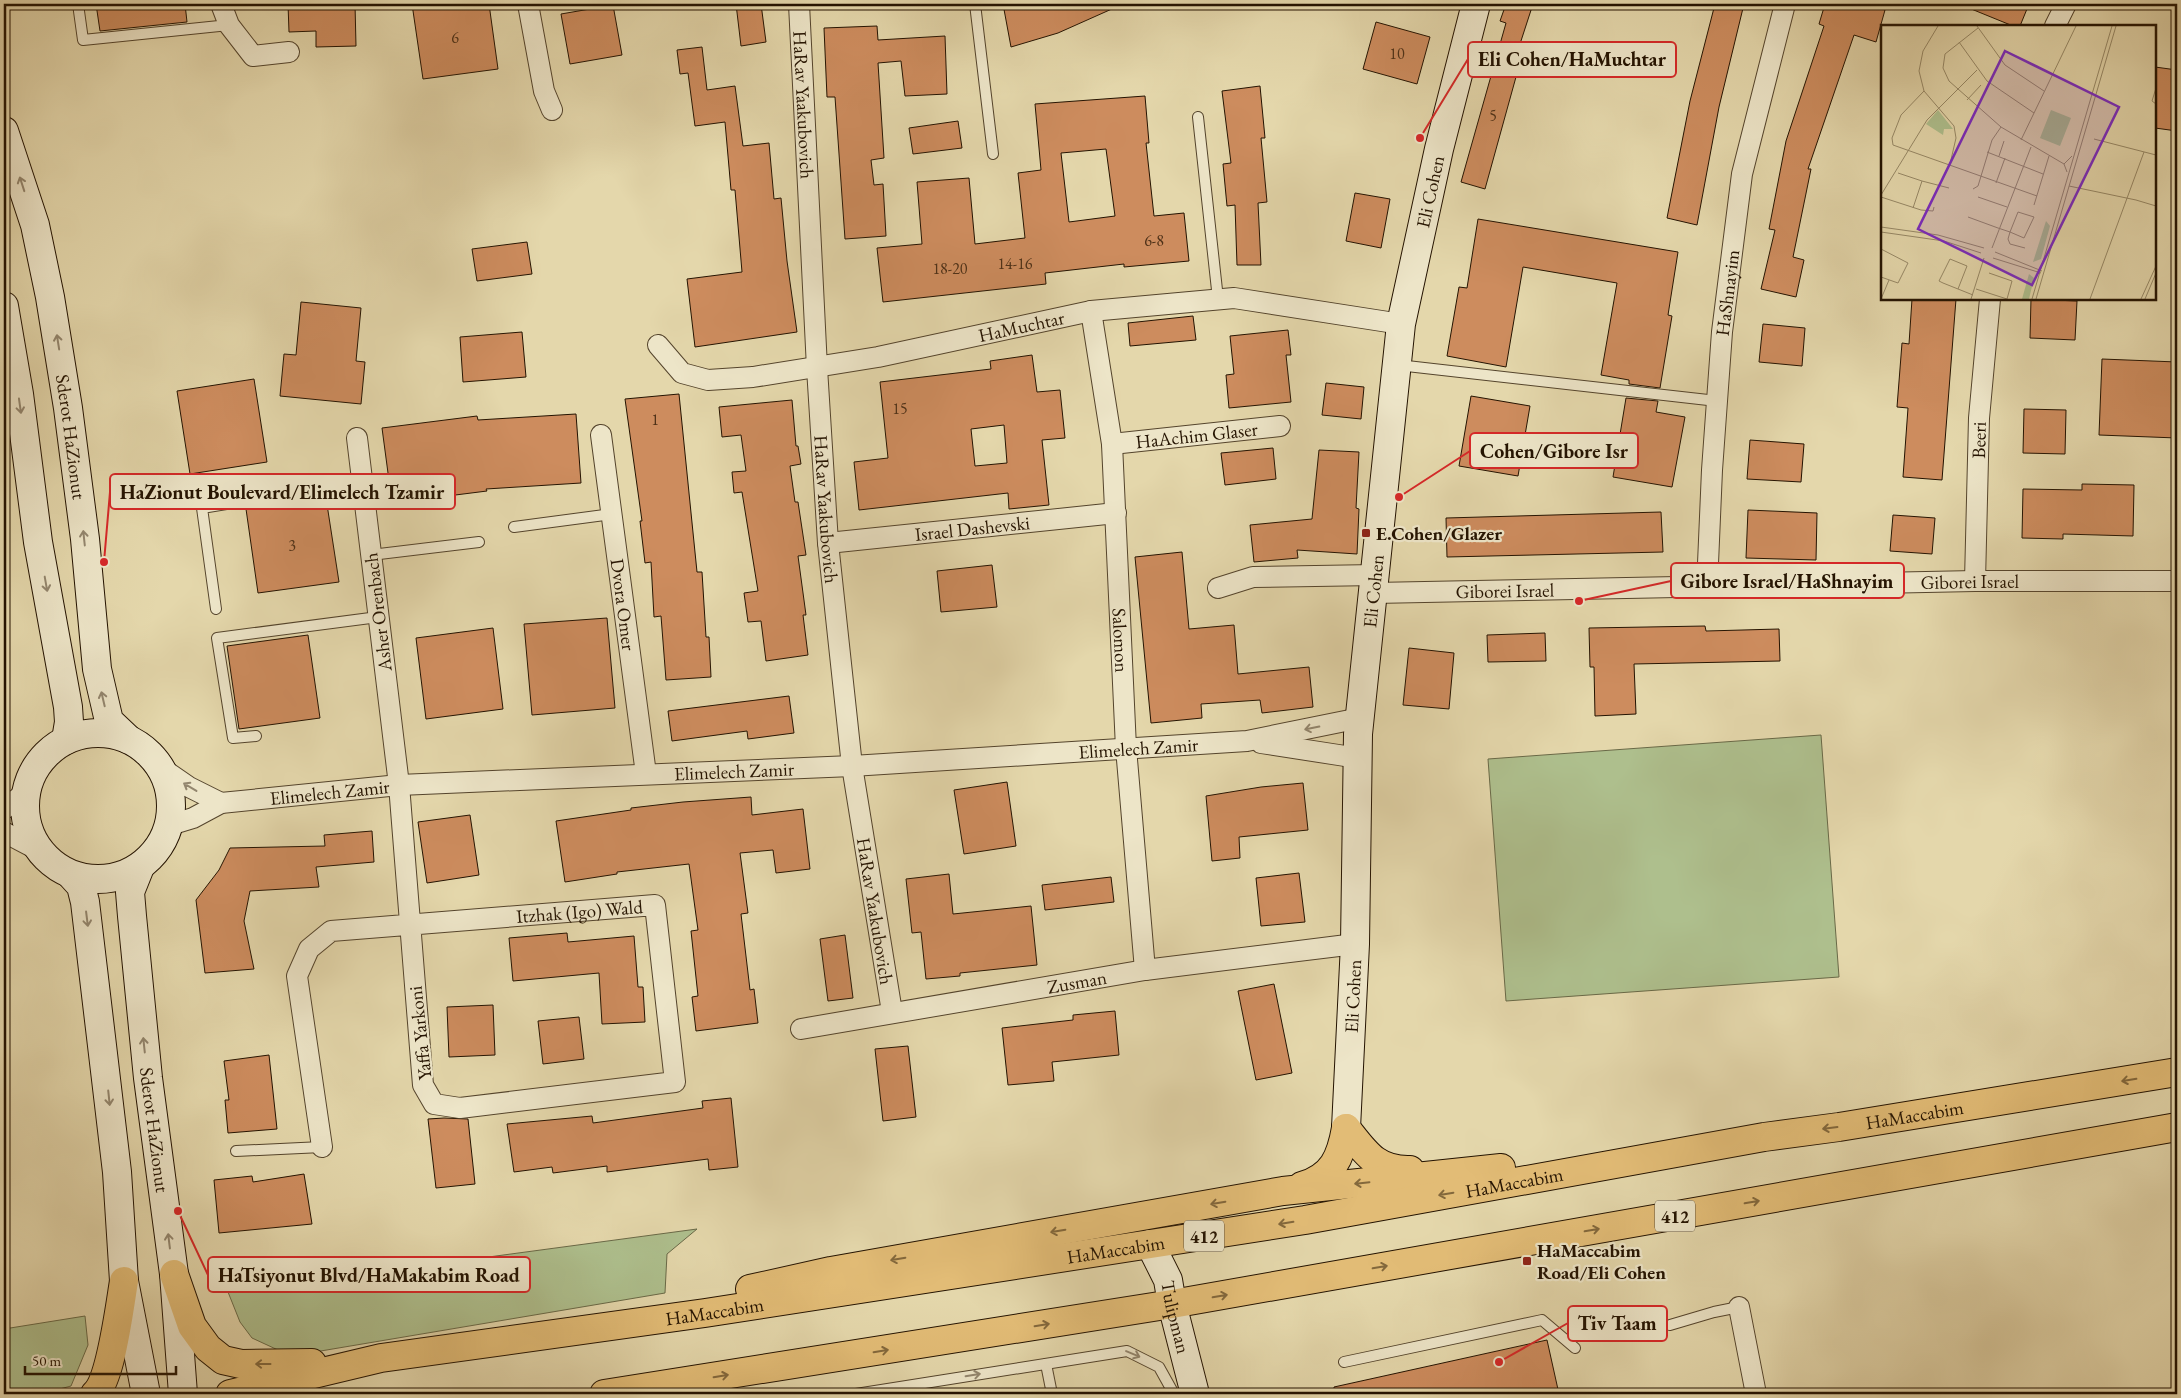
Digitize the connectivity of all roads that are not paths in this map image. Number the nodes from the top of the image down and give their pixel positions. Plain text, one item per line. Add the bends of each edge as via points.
1 (78, 4) edge
2 (221, 4) edge
3 (528, 4) edge
4 (799, 4) edge
5 (975, 4) edge
6 (1476, 4) edge
7 (1785, 4) edge
8 (2066, 4) edge
9 (228, 24) junction
10 (2056, 25) edge
11 (289, 52) dead end
12 (552, 110) dead end
13 (1198, 117) dead end
14 (4, 131) edge
15 (993, 154) dead end
16 (1218, 299) junction
17 (1990, 300) edge
18 (4, 306) edge
19 (1091, 311) junction
20 (1401, 324) junction
21 (658, 345) dead end
22 (1397, 365) junction
23 (817, 368) junction
24 (1717, 401) junction
25 (1280, 426) dead end
26 (601, 436) dead end
27 (357, 438) dead end
28 (1112, 444) junction
29 (362, 482) junction
30 (1116, 513) junction
31 (612, 514) junction
32 (514, 527) dead end
33 (478, 542) dead end
34 (828, 543) junction
35 (371, 555) junction
36 (1975, 581) junction
37 (2177, 581) edge
38 (1375, 584) junction
39 (1707, 587) junction
40 (1218, 588) dead end
41 (216, 609) dead end
42 (378, 617) junction
43 (1360, 718) junction
44 (256, 736) dead end
45 (128, 739) junction
46 (66, 740) junction
47 (1247, 741) junction
48 (1126, 748) junction
49 (1358, 758) junction
50 (852, 766) junction
51 (160, 767) junction
52 (646, 774) junction
53 (398, 785) junction
54 (26, 792) junction
55 (222, 803) junction
56 (4, 809) edge
57 (170, 825) junction
58 (4, 832) edge
59 (40, 851) junction
60 (140, 867) junction
61 (71, 875) junction
62 (410, 923) junction
63 (1355, 944) junction
64 (1145, 970) junction
65 (892, 1012) junction
66 (801, 1029) dead end
67 (672, 1059) joint
68 (2177, 1072) edge
69 (2177, 1127) edge
70 (1346, 1128) junction
71 (1764, 1137) junction
72 (322, 1147) joint
73 (236, 1151) dead end
74 (1497, 1168) junction
75 (1283, 1191) junction
76 (1150, 1244) junction
77 (174, 1274) junction
78 (124, 1281) junction
79 (1163, 1305) junction
80 (1739, 1307) joint
81 (1670, 1325) dead end
82 (516, 1339) junction
83 (1575, 1348) dead end
84 (381, 1358) junction
85 (1344, 1362) dead end
86 (1046, 1364) junction
87 (900, 1391) edge
88 (95, 1394) edge
89 (146, 1394) edge
90 (183, 1394) edge
91 (230, 1394) edge
92 (604, 1394) edge
93 (856, 1394) edge
94 (1052, 1394) edge
95 (1176, 1394) edge
96 (1195, 1394) edge
97 (1756, 1394) edge

1 - 9 lane via 84,40
2 - 9 street
3 - 12 street via 544,91
4 - 23 street, HaRav Yaakubovich
5 - 15 lane
6 - 20 street, Eli Cohen via 1439,150
7 - 24 street, HaShnayim via 1742,174 1722,332
8 - 10 street
9 - 11 street via 253,56
13 - 16 lane
45 -> 14 street, Sderot HaZionut via 109,721 96,669 84,529 50,297 35,225
16 - 19 street, HaMuchtar
16 - 20 street, HaMuchtar via 1234,298
17 - 36 street, Beeri via 1979,418
18 -> 46 street via 38,542 68,708 70,722
19 - 23 street, HaMuchtar
19 - 28 street, Salomon
20 - 22 street, Eli Cohen
21 - 23 street, HaMuchtar via 682,373 708,380
22 - 24 lane
22 - 38 street, Eli Cohen
23 - 34 street, HaRav Yaakubovich
24 - 39 street, HaShnayim
25 - 28 street, HaAchim Glaser
26 - 31 street, Dvora Omer
27 - 29 street, Asher Orenbach
28 - 30 street, Salomon
29 - 35 street, Asher Orenbach
29 - 41 lane via 202,508
30 - 34 street, Israel Dashevski
30 - 48 street, Salomon
31 - 32 lane
31 - 52 street, Dvora Omer
33 - 35 lane
34 - 50 street, HaRav Yaakubovich
35 - 42 street, Asher Orenbach
36 - 37 street, Giborei Israel
36 - 39 street, Giborei Israel
38 - 39 street, Giborei Israel
38 - 40 street, Giborei Israel via 1253,578
38 - 43 street, Eli Cohen
42 - 44 lane via 217,638 233,738
42 - 53 street, Asher Orenbach
43 -> 47 street, Elimelech Zamir
43 - 49 street, Eli Cohen
45 - 46 street via 107,733 86,734
45 - 51 street via 146,750
46 - 54 street via 40,761
47 - 48 street, Elimelech Zamir
47 - 49 street, Elimelech Zamir
48 - 50 street, Elimelech Zamir
48 - 64 street, Salomon
49 - 63 street, Eli Cohen
50 - 52 street, Elimelech Zamir
50 - 65 street, HaRav Yaakubovich
55 -> 51 street via 189,787
51 - 57 street via 169,785
52 - 53 street, Elimelech Zamir
53 - 55 street, Elimelech Zamir
53 - 62 street, Yaffa Yarkoni
54 - 56 street
54 - 59 street via 25,813 30,833
55 - 57 street, Elimelech Zamir via 193,818
57 - 60 street via 153,856
58 - 59 street
59 - 61 street
60 - 61 street via 118,877 94,880
77 -> 60 street, Sderot HaZionut via 148,1078 132,916 130,892
61 -> 78 street via 81,886 85,902 116,1162
62 - 67 street, Itzhak (Igo) Wald via 655,905
62 - 67 street, Yaffa Yarkoni via 423,1085 434,1104 460,1108 675,1082
62 - 72 street via 331,930 309,949 297,976
63 - 64 street, Zusman
63 - 70 street, Eli Cohen
64 - 65 street, Zusman
65 - 66 street, Zusman
68 -> 71 main road, HaMaccabim / 412
79 -> 69 main road, 412
70 - 74 main road via 1373,1161 1401,1170
70 - 75 main road via 1342,1149 1330,1170 1315,1182
71 - 74 main road, 412
71 -> 76 main road, HaMaccabim / 412 via 1305,1220
72 - 73 lane
74 -> 75 main road, 412
75 -> 82 main road, 412 via 830,1271
76 - 79 street, Tulipman
76 - 82 main road, HaMaccabim / 412
84 -> 77 main road via 308,1364 241,1364 223,1360 208,1348 192,1326
77 - 90 street, Sderot HaZionut
78 - 88 main road via 111,1353 100,1390
78 - 89 street
92 -> 79 main road, 412
79 - 95 street, Tulipman
79 - 96 street, Tulipman
80 - 81 lane
80 - 97 street
82 - 84 main road, HaMaccabim / 412
83 - 85 lane via 1542,1320
84 - 91 main road, HaMaccabim / 412
87 -> 86 lane
86 - 94 lane
86 -> 95 lane via 1127,1350 1159,1367
87 - 93 lane

